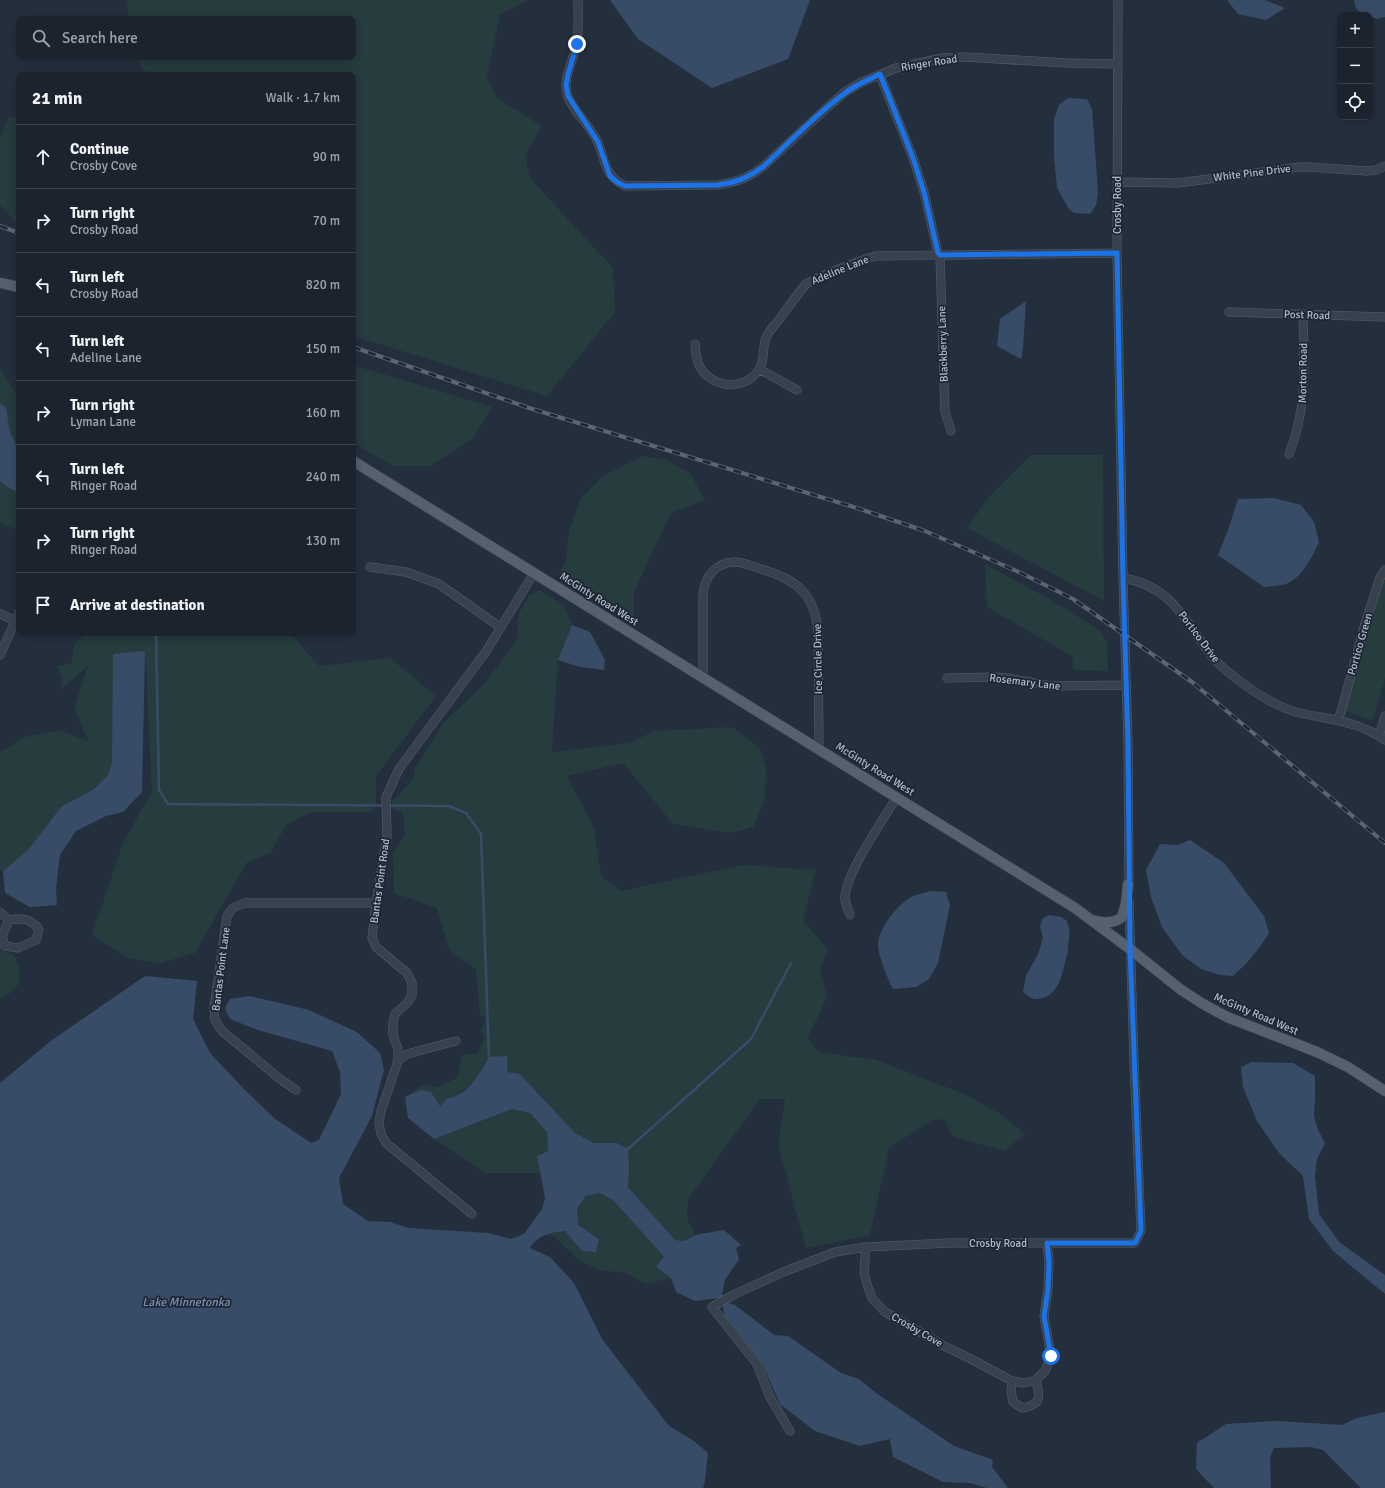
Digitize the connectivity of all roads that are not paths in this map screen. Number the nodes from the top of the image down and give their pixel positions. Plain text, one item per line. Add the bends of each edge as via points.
1 (578, 0) edge
2 (1118, 0) edge
3 (1118, 64) junction
4 (880, 74) junction
5 (1385, 166) edge
6 (1118, 182) junction
7 (1117, 253) junction
8 (940, 255) junction
9 (0, 283) edge
10 (16, 286) edge
11 (1229, 312) dead end
12 (1303, 314) junction
13 (1385, 317) edge
14 (695, 344) dead end
15 (759, 369) junction
16 (796, 390) dead end
17 (951, 431) dead end
18 (1290, 454) dead end
19 (356, 463) edge
20 (370, 567) dead end
21 (1385, 570) edge
22 (534, 573) junction
23 (1123, 578) junction
24 (0, 614) edge
25 (16, 617) edge
26 (14, 620) junction
27 (500, 627) junction
28 (0, 655) edge
29 (704, 677) junction
30 (947, 678) dead end
31 (1127, 685) junction
32 (1385, 716) edge
33 (1337, 720) junction
34 (1382, 738) edge
35 (819, 749) junction
36 (897, 797) junction
37 (1128, 884) junction
38 (376, 903) junction
39 (0, 912) edge
40 (850, 915) dead end
41 (1089, 919) junction
42 (9, 920) junction
43 (1130, 949) junction
44 (456, 1041) dead end
45 (398, 1061) junction
46 (296, 1090) dead end
47 (1385, 1091) edge
48 (472, 1214) dead end
49 (1047, 1243) junction
50 (866, 1247) junction
51 (1036, 1380) junction
52 (1012, 1382) junction
53 (790, 1430) dead end

1 - 4 street, Ringer Road via 577,38 566,85 568,96 598,142 610,176 625,186 718,185 743,180 764,166 845,92
2 - 3 street, Crosby Road
3 - 4 street, Ringer Road via 958,57 919,62
3 - 6 street, Crosby Road
4 - 8 street, Blackberry Lane via 913,158
5 - 6 street, White Pine Drive via 1367,171 1300,167 1178,183
6 - 7 street, Crosby Road
7 - 8 street, Adeline Lane
7 - 23 street, Crosby Road
8 - 15 street, Adeline Lane via 875,256 806,284 767,336
8 - 17 street, Blackberry Lane via 945,412
9 - 10 main road
11 - 12 street, Post Road
12 - 13 street, Post Road
12 - 18 street, Morton Road via 1303,405
14 - 15 street via 699,365 712,380 722,384 741,384 751,379
15 - 16 street
19 - 22 main road, McGinty Road West
20 - 27 street via 406,572 439,584
21 - 33 street, Portico Green via 1367,618
22 - 27 street, Bantas Point Road
22 - 29 main road, McGinty Road West
23 - 31 street, Crosby Road
23 - 33 street, Portico Drive via 1153,587 1173,602 1220,665 1247,686 1294,712
24 - 26 street
25 - 26 street
26 - 28 street
27 - 38 street, Bantas Point Road via 399,769 386,797 387,836
29 - 35 main road, McGinty Road West
29 - 35 street, Ice Circle Drive via 703,594 708,576 715,569 733,562 786,578 806,594 817,618
30 - 31 street, Rosemary Lane via 1000,677 1051,686
31 - 37 street, Crosby Road
32 - 34 street
33 - 34 street, Portico Drive
35 - 36 main road, McGinty Road West
36 - 40 street via 862,852 848,885 845,900
36 - 41 main road, McGinty Road West
37 - 41 main road via 1122,917 1110,922
37 - 43 street, Crosby Road
38 - 45 street, Bantas Point Road via 372,938 376,947 407,973 412,983 412,995 395,1014 393,1022
38 - 46 street, Bantas Point Lane via 244,903 233,908 227,916 216,988 215,1020 222,1031
39 - 42 street
41 - 43 main road, McGinty Road West
42 - 42 street via 2,936 5,946 18,948 36,940 39,929 32,921
43 - 47 main road, McGinty Road West via 1203,1004 1227,1017 1317,1052 1348,1067
43 - 49 street, Crosby Road via 1141,1231 1135,1243
44 - 45 street via 407,1054
45 - 48 street, Bantas Point Road via 381,1111 381,1134 386,1143
49 - 50 street, Crosby Road via 949,1243
49 - 51 street via 1048,1275 1044,1316 1051,1356 1045,1371
50 - 52 street, Crosby Cove via 864,1273 867,1284 872,1298 884,1312
50 - 53 street, Crosby Road via 835,1252 779,1274 712,1307 757,1364 770,1397
51 - 52 street via 1024,1384
51 - 52 street via 1038,1400 1032,1406 1022,1408 1013,1402 1010,1391

